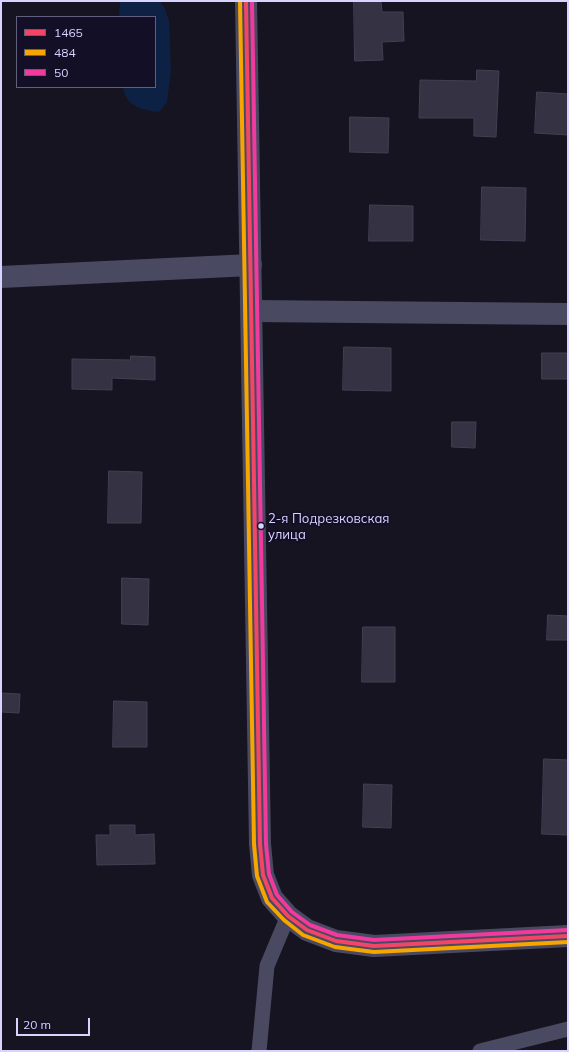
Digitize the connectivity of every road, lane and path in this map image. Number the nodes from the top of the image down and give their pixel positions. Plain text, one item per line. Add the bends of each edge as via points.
1 (246, 1) edge
2 (251, 265) junction
3 (1, 277) edge
4 (252, 311) junction
5 (568, 314) edge
6 (288, 916) junction
7 (568, 936) edge
8 (568, 1028) edge
9 (259, 1051) edge
10 (480, 1051) edge

1 - 2 street
2 - 3 street
2 - 4 street
4 - 5 street
4 - 6 street via 260,844 263,875 272,898
6 - 7 street via 307,930 336,941 374,946
6 - 9 lane via 267,966
8 - 10 lane

